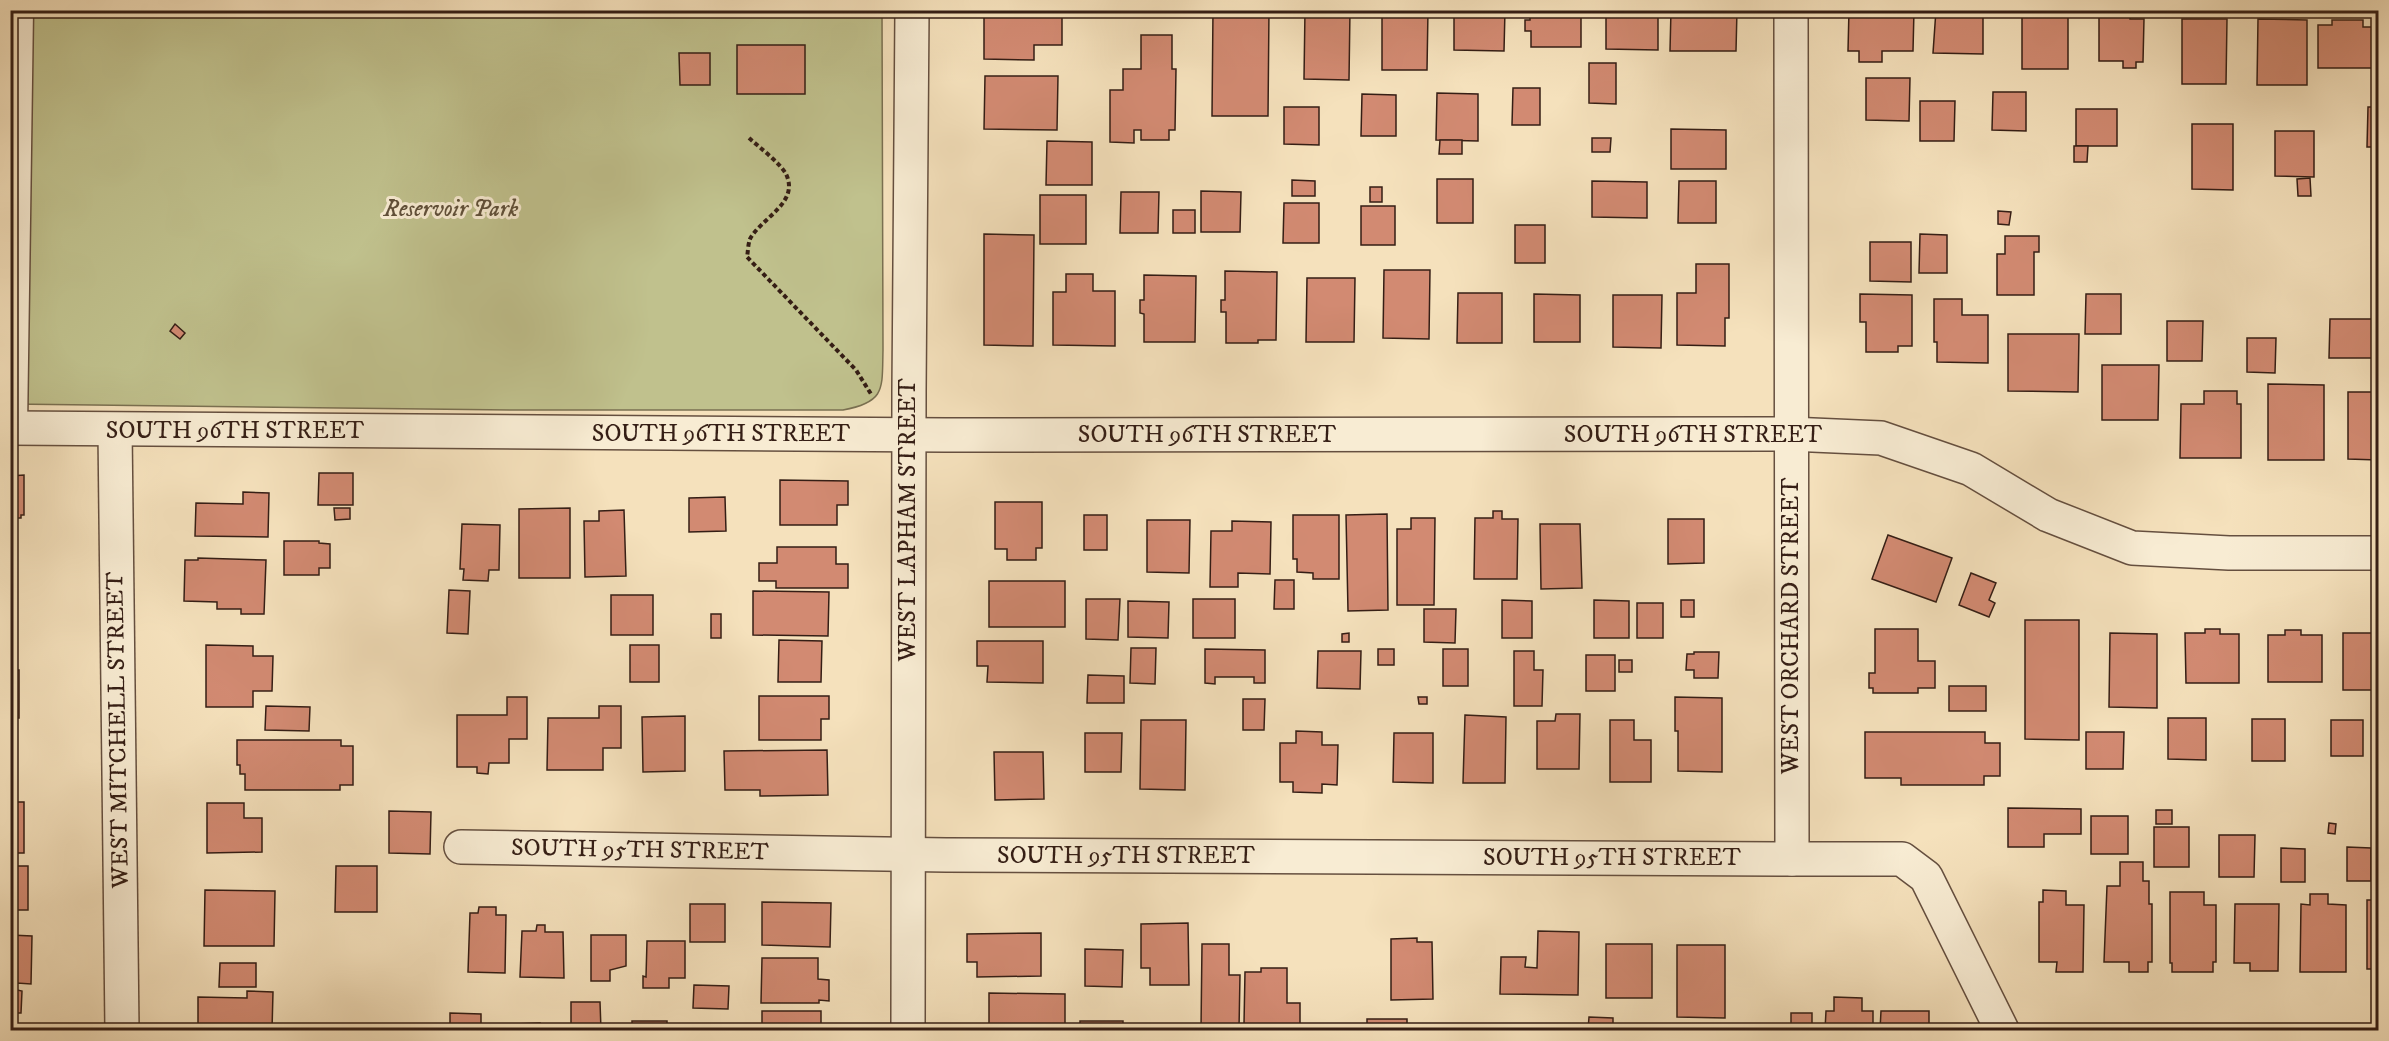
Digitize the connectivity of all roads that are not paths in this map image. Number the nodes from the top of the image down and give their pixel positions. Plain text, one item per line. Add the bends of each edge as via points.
1 (24, 10) edge
2 (912, 10) edge
3 (1791, 10) edge
4 (14, 428) edge
5 (115, 430) junction
6 (909, 434) junction
7 (1790, 434) junction
8 (2379, 553) edge
9 (461, 848) dead end
10 (908, 854) junction
11 (1792, 859) junction
12 (122, 1030) edge
13 (908, 1030) edge
14 (2002, 1030) edge

1 - 4 lane
2 - 6 street, WEST LAPHAM STREET
3 - 7 street, WEST ORCHARD STREET
4 - 5 street, SOUTH 96TH STREET
5 - 6 street, SOUTH 96TH STREET
5 - 12 street, WEST MITCHELL STREET
6 - 7 street, SOUTH 96TH STREET
6 - 10 street, WEST LAPHAM STREET
7 - 8 street, SOUTH 96TH STREET via 1881,438 1971,469 2048,514 2132,548 2229,553
7 - 11 street, WEST ORCHARD STREET
9 - 10 street, SOUTH 95TH STREET
10 - 11 street, SOUTH 95TH STREET
10 - 13 street, WEST LAPHAM STREET
11 - 14 street via 1902,859 1926,877

